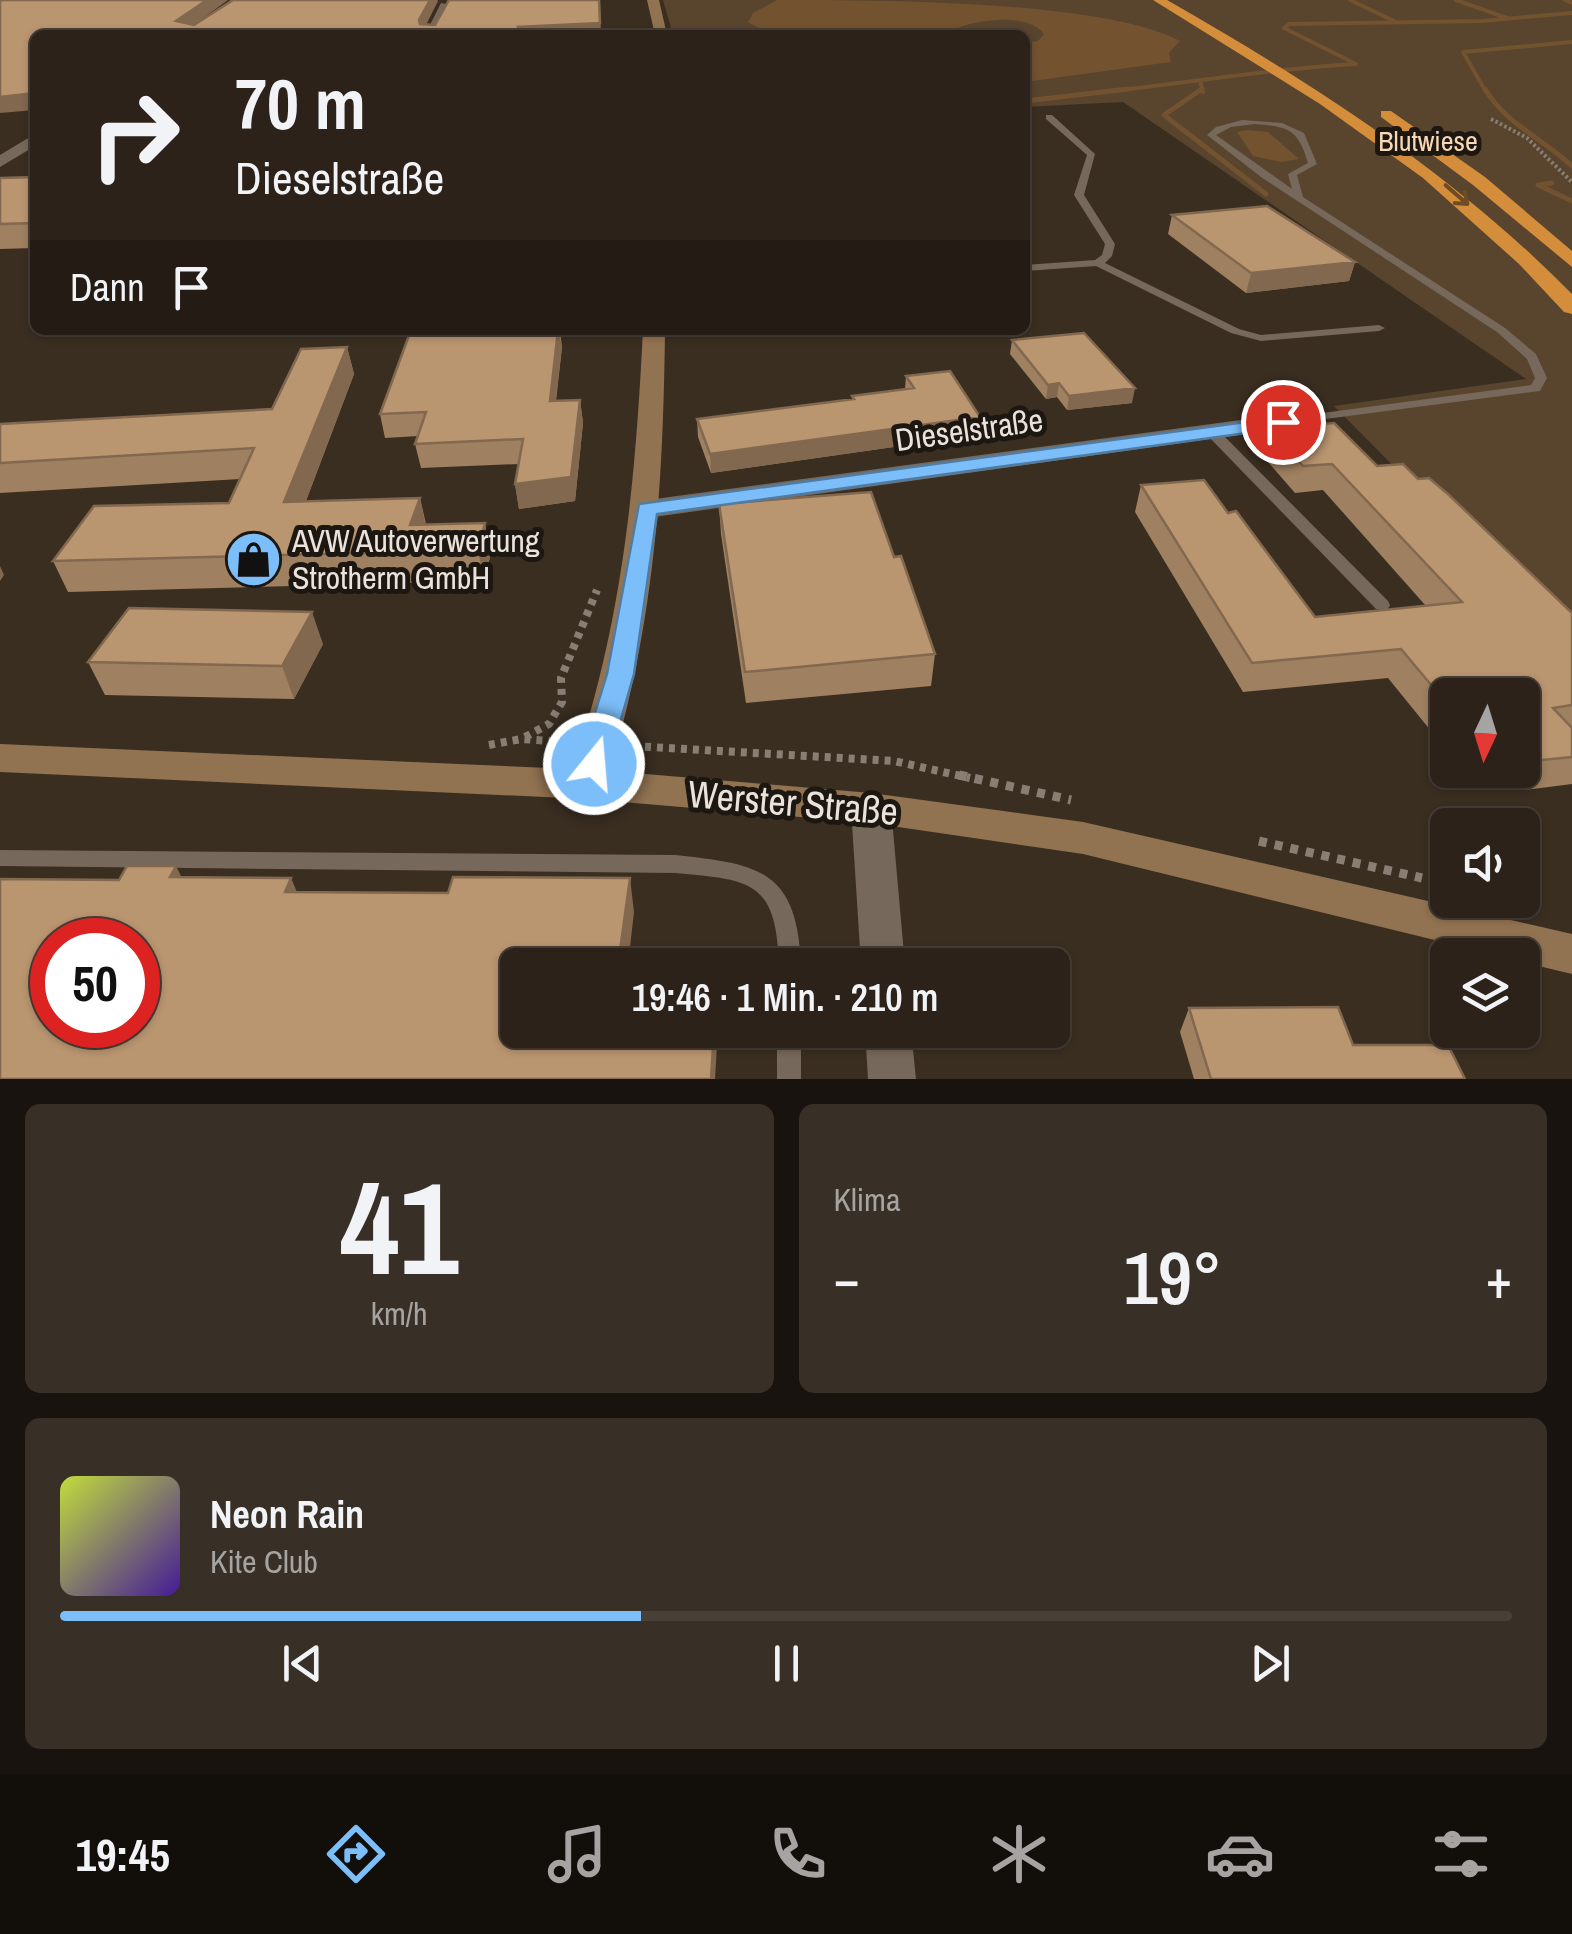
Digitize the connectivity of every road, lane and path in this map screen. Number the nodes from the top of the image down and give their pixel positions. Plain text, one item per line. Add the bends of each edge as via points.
1 (653, 0) edge
2 (1159, 0) edge
3 (1183, 0) edge
4 (445, 5) edge
5 (433, 30) edge
6 (661, 30) edge
7 (1270, 47) dead end
8 (1368, 103) dead end
9 (1049, 117) dead end
10 (1491, 119) dead end
11 (29, 143) edge
12 (0, 147) edge
13 (0, 162) edge
14 (1572, 182) edge
15 (1300, 198) junction
16 (1572, 260) edge
17 (1098, 262) junction
18 (1030, 268) edge
19 (1572, 306) edge
20 (1379, 328) dead end
21 (654, 335) edge
22 (1300, 420) joint
23 (1212, 432) junction
24 (646, 509) junction
25 (599, 586) dead end
26 (1382, 605) dead end
27 (521, 739) dead end
28 (0, 758) edge
29 (587, 784) junction
30 (871, 808) junction
31 (0, 858) edge
32 (789, 948) edge
33 (883, 948) edge
34 (1572, 954) edge
35 (790, 1048) edge
36 (889, 1048) edge
37 (789, 1079) edge
38 (892, 1079) edge

1 - 6 main road
2 -> 19 highway via 1374,129 1452,190
3 - 7 highway
4 - 5 street
8 - 16 highway via 1480,181
9 - 17 lane via 1091,154 1079,195 1110,244
10 - 14 path via 1527,138
11 - 12 street
11 - 13 street
15 - 15 lane via 1292,174 1313,164 1302,136 1250,123 1211,135
15 - 22 lane via 1502,330 1532,358 1540,378 1536,388
17 - 18 lane
17 - 20 lane via 1261,338
21 - 24 main road
22 - 23 street, Dieselstraße
23 - 24 street, Dieselstraße
23 - 26 lane
24 - 29 main road via 620,674
25 - 27 path via 561,678 562,702 549,724
28 - 29 main road, Werster Straße
29 - 30 main road, Werster Straße
30 - 33 street
30 - 34 main road, Werster Straße via 1083,838
31 - 32 lane via 738,869 772,888 787,913
35 - 37 lane
36 - 38 street

